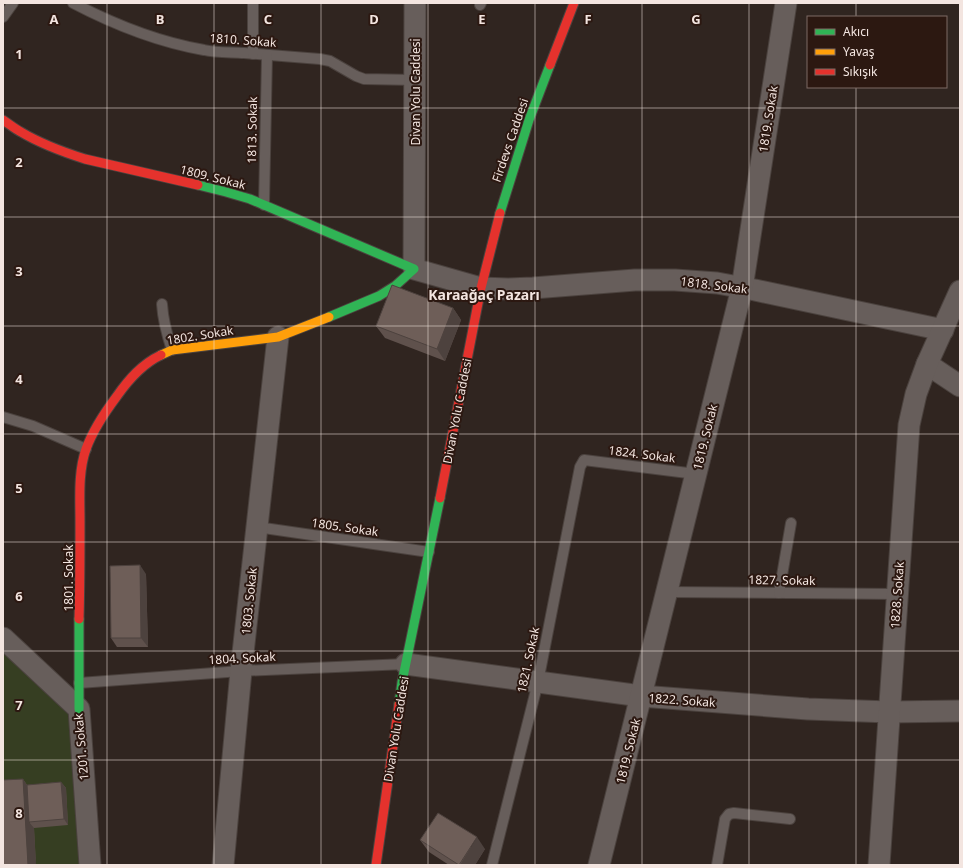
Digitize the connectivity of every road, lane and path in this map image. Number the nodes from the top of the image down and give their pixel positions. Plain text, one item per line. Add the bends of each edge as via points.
1 (13, 3) edge
2 (73, 3) edge
3 (253, 3) edge
4 (415, 3) edge
5 (574, 3) edge
6 (786, 3) edge
7 (3, 17) edge
8 (253, 54) junction
9 (267, 55) junction
10 (415, 80) junction
11 (3, 120) edge
12 (264, 205) junction
13 (414, 269) junction
14 (481, 288) junction
15 (742, 288) junction
16 (960, 291) edge
17 (162, 304) dead end
18 (943, 330) junction
19 (278, 337) junction
20 (172, 350) junction
21 (927, 364) junction
22 (960, 386) edge
23 (3, 417) edge
24 (86, 449) junction
25 (584, 460) joint
26 (696, 474) junction
27 (791, 523) dead end
28 (257, 527) junction
29 (429, 552) junction
30 (667, 592) junction
31 (779, 593) junction
32 (897, 594) junction
33 (3, 638) edge
34 (406, 664) junction
35 (241, 671) junction
36 (538, 682) junction
37 (79, 683) junction
38 (641, 696) junction
39 (79, 709) junction
40 (960, 711) edge
41 (889, 712) junction
42 (790, 819) dead end
43 (90, 865) edge
44 (223, 865) edge
45 (376, 865) edge
46 (492, 865) edge
47 (599, 865) edge
48 (717, 865) edge
49 (879, 865) edge

1 - 7 lane
2 - 8 lane, 1810. Sokak via 162,41 206,51
3 - 8 lane
4 - 10 street, Divan Yolu Caddesi
5 - 14 street, Firdevs Caddesi via 529,120 502,204
6 - 15 street, 1819. Sokak
8 - 9 lane, 1810. Sokak
9 - 10 lane, 1810. Sokak via 330,61 364,79
9 - 12 lane, 1813. Sokak
10 - 13 street, Divan Yolu Caddesi
11 - 12 street, 1809. Sokak via 23,134 66,153 226,192
12 - 13 street, 1809. Sokak
13 - 14 street
13 - 19 street, 1802. Sokak via 394,287 373,299
14 - 15 street, 1818. Sokak via 533,288 635,280 717,283
14 - 29 street, Divan Yolu Caddesi
15 - 18 street, 1818. Sokak
15 - 26 street, 1819. Sokak
16 - 18 street, 1828. Sokak
17 - 20 lane via 162,318
18 - 21 street, 1828. Sokak
19 - 20 street, 1802. Sokak
19 - 28 street, 1803. Sokak
20 - 24 street, 1802. Sokak via 145,364 129,380 107,410
21 - 22 street
21 - 32 street, 1828. Sokak via 916,394 909,425
23 - 24 lane via 33,426
24 - 37 street, 1801. Sokak via 80,485
25 - 26 lane, 1824. Sokak
25 - 36 lane, 1821. Sokak via 580,467
26 - 30 street, 1819. Sokak
27 - 31 lane
28 - 29 lane, 1805. Sokak
28 - 35 street, 1803. Sokak
29 - 34 street, Divan Yolu Caddesi
30 - 31 lane, 1827. Sokak
30 - 38 street, 1819. Sokak
31 - 32 lane, 1827. Sokak
32 - 41 street, 1828. Sokak
33 - 39 street, 1201. Sokak
34 - 35 lane, 1804. Sokak
34 - 36 street, 1822. Sokak
34 - 45 street, Divan Yolu Caddesi
35 - 37 lane, 1804. Sokak
35 - 44 street, 1803. Sokak
36 - 38 street, 1822. Sokak
36 - 46 lane, 1821. Sokak
37 - 39 street, 1801. Sokak
38 - 41 street, 1822. Sokak via 808,709
38 - 47 street, 1819. Sokak
39 - 43 street, 1201. Sokak
40 - 41 street, 1822. Sokak
41 - 49 street, 1828. Sokak
42 - 48 lane via 729,814 725,819

